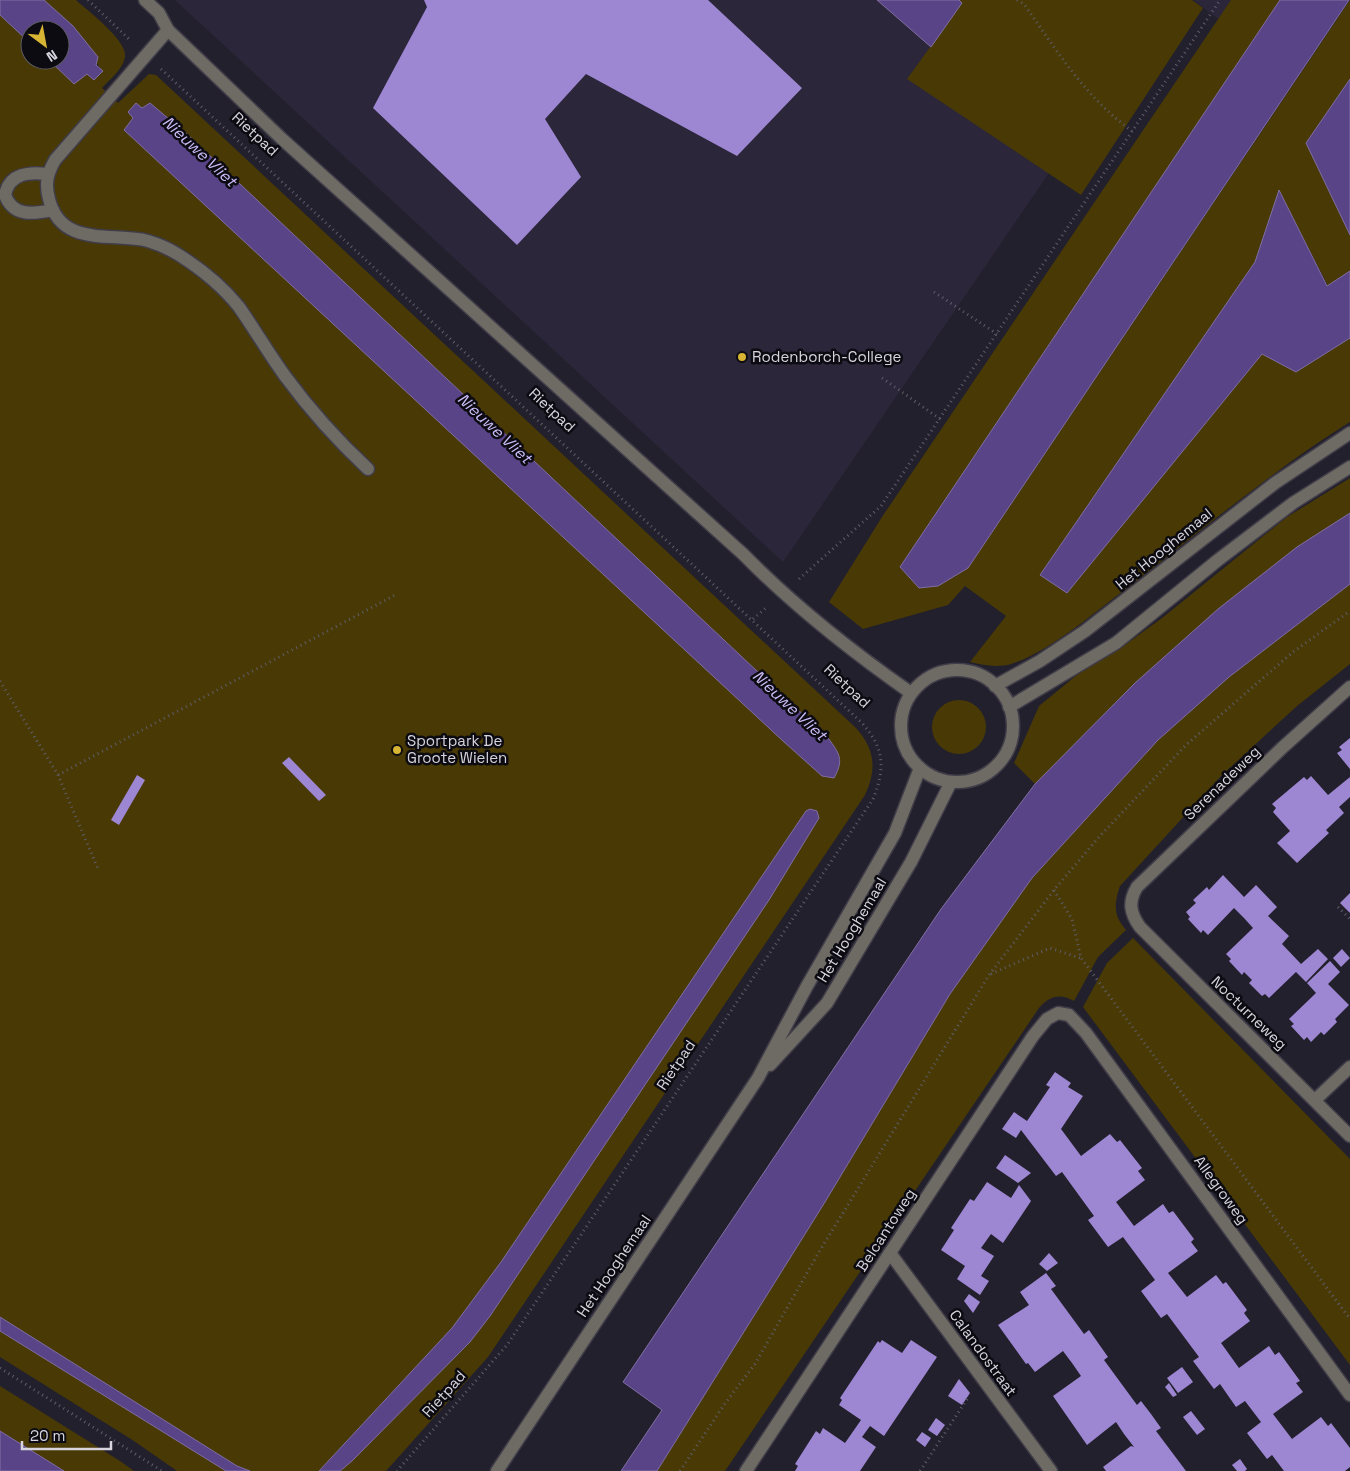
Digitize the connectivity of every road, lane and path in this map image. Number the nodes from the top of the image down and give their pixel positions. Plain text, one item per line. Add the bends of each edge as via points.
1 (88, 0) edge
2 (145, 0) edge
3 (1017, 0) edge
4 (1220, 0) edge
5 (168, 30) junction
6 (146, 55) junction
7 (1132, 132) junction
8 (47, 174) junction
9 (53, 210) junction
10 (934, 292) dead end
11 (997, 334) junction
12 (882, 378) dead end
13 (940, 418) junction
14 (1350, 432) edge
15 (1350, 467) edge
16 (368, 469) dead end
17 (398, 594) dead end
18 (782, 594) junction
19 (1350, 611) edge
20 (752, 619) junction
21 (0, 681) edge
22 (995, 686) junction
23 (1350, 687) edge
24 (911, 694) junction
25 (1009, 707) junction
26 (920, 768) junction
27 (58, 775) junction
28 (951, 782) junction
29 (98, 869) dead end
30 (1054, 890) junction
31 (1338, 907) dead end
32 (1131, 911) joint
33 (1350, 919) edge
34 (1081, 958) junction
35 (989, 975) junction
36 (1058, 1012) joint
37 (1350, 1067) edge
38 (758, 1078) junction
39 (1315, 1100) junction
40 (1350, 1136) edge
41 (890, 1253) junction
42 (1350, 1319) edge
43 (0, 1368) edge
44 (983, 1381) junction
45 (1350, 1395) edge
46 (162, 1471) edge
47 (397, 1471) edge
48 (497, 1471) edge
49 (680, 1471) edge
50 (746, 1471) edge
51 (920, 1471) edge
52 (1051, 1471) edge

1 - 6 path, Rietpad
2 - 5 street, Rietpad via 159,13
3 - 7 path via 1024,4 1079,82 1109,114
4 - 7 path
5 - 6 street
5 - 18 street, Rietpad via 282,139 743,554
6 - 8 street via 67,144
6 - 20 path, Rietpad
7 - 11 path
8 - 9 street via 47,192
8 - 9 street via 17,176 5,195 10,206 17,211 37,213
9 - 16 street via 64,225 75,232 148,241 178,254 207,275 238,306 310,407 341,444
10 - 11 path
11 - 13 path
12 - 13 path
13 - 18 path via 881,506
14 - 22 street, Het Hooghemaal via 1268,489 1085,631
15 - 25 street via 1285,509 1116,643
17 - 27 path
18 - 20 path
18 - 24 street, Rietpad
19 - 30 path via 1293,652 1186,746 1099,837
20 - 47 path, Rietpad via 872,733 882,764 881,781 874,799 507,1345
21 - 27 path
22 - 24 street via 972,672 945,672 932,676
22 - 25 street
23 - 32 street, Serenadeweg via 1138,887 1132,896
24 - 26 street via 903,712 901,732 910,758
25 - 28 street via 1012,732 1004,756 987,774 963,782
26 - 28 street via 929,775
26 - 38 street, Het Hooghemaal via 895,834
27 - 29 path
28 - 38 street, Het Hooghemaal via 912,862 827,1003
30 - 34 path via 1072,920
30 - 35 path
31 - 33 path
32 - 39 street, Nocturneweg via 1140,927
34 - 35 path via 1050,948
34 - 42 path
35 - 49 path via 819,1252 755,1364
36 - 41 street, Belcantoweg via 1033,1036
36 - 45 street, Allegroweg via 1069,1015 1086,1033
37 - 39 street
38 - 48 street, Het Hooghemaal
39 - 40 street, Nocturneweg
41 - 44 street, Calandostraat
41 - 50 street, Belcantoweg
43 - 46 path
44 - 51 path via 974,1389
44 - 52 street, Calandostraat

